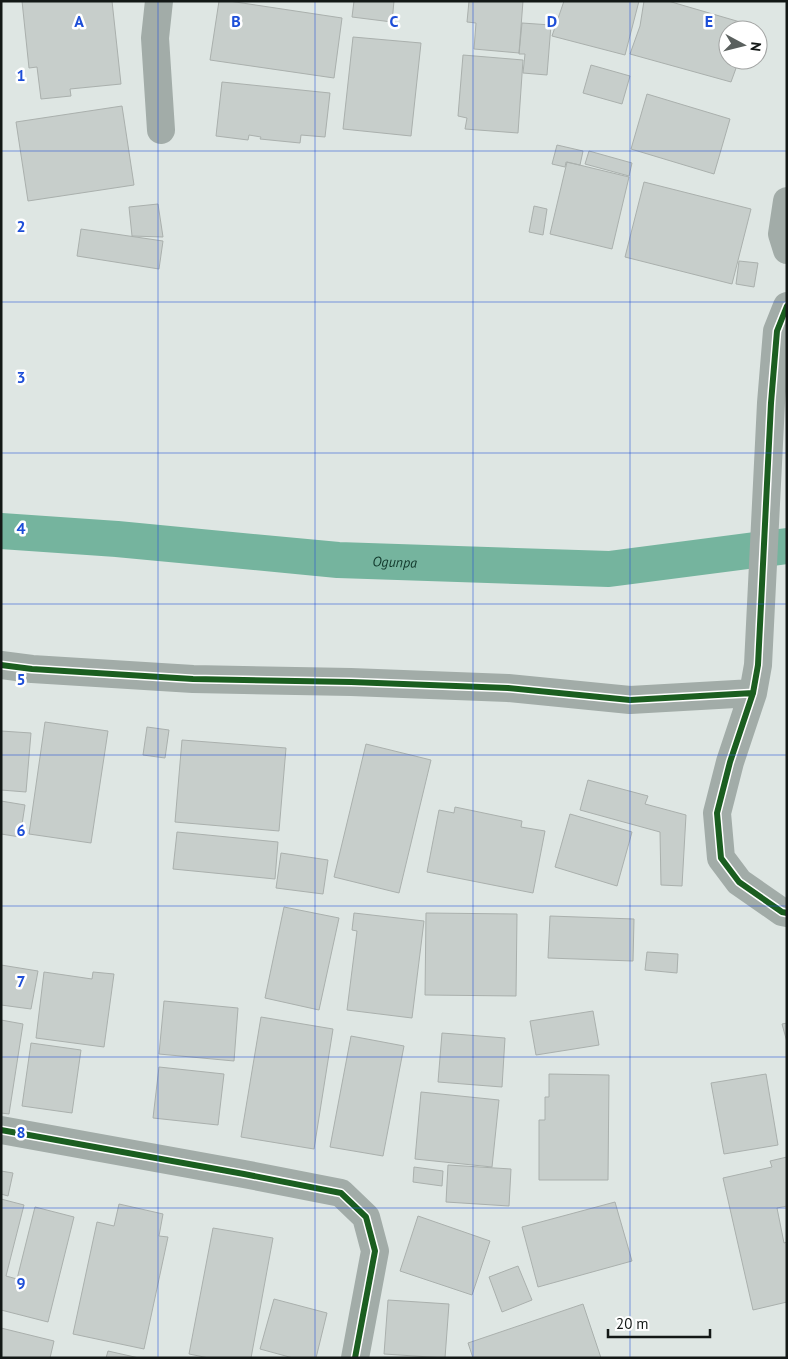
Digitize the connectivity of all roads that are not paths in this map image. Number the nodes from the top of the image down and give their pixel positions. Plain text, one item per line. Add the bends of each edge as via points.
1 (159, 1) edge
2 (161, 130) dead end
3 (787, 202) edge
4 (787, 250) edge
5 (787, 306) edge
6 (1, 665) edge
7 (753, 694) junction
8 (787, 913) edge
9 (1, 1130) edge
10 (355, 1358) edge

1 - 2 street via 155,38
3 - 4 street via 782,234
5 - 7 street via 777,331 758,665
6 - 7 street via 193,679 508,688 630,700
7 - 8 street via 717,813 721,858 739,882
9 - 10 street via 341,1193 366,1217 374,1251

